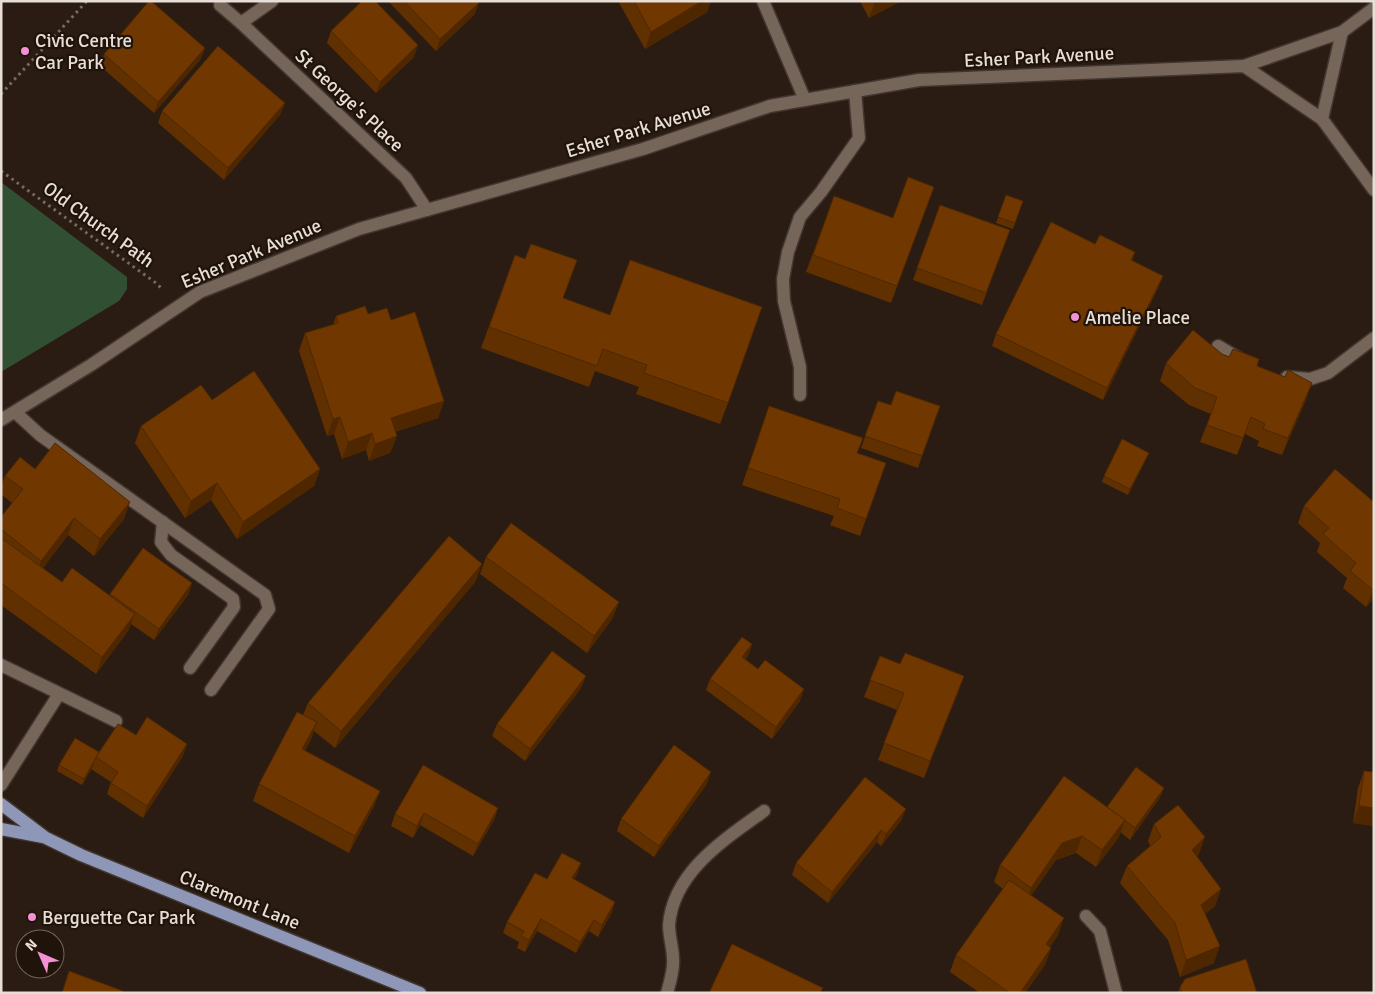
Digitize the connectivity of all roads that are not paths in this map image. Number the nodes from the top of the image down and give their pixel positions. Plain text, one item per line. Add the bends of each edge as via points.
1 (272, 1) edge
2 (763, 1) edge
3 (220, 5) dead end
4 (1374, 8) edge
5 (241, 23) junction
6 (1342, 32) junction
7 (1244, 66) junction
8 (855, 91) junction
9 (805, 100) junction
10 (1322, 119) junction
11 (1374, 190) edge
12 (427, 210) junction
13 (1374, 338) edge
14 (1218, 346) dead end
15 (1258, 368) edge
16 (1272, 374) edge
17 (800, 395) dead end
18 (15, 412) junction
19 (1, 420) edge
20 (163, 522) junction
21 (1, 665) edge
22 (190, 668) dead end
23 (211, 690) dead end
24 (59, 694) junction
25 (116, 721) dead end
26 (1, 785) edge
27 (1, 804) edge
28 (764, 811) dead end
29 (1, 829) edge
30 (46, 838) junction
31 (1086, 916) dead end
32 (420, 993) edge
33 (667, 993) edge
34 (1116, 993) edge

1 - 5 street
2 - 9 street
3 - 5 street, St George's Place
4 - 6 street, Esher Park Avenue
5 - 12 street, St George's Place via 406,178
6 - 7 street, Esher Park Avenue
6 - 10 street
7 - 8 street, Esher Park Avenue via 919,80
7 - 10 street
8 - 9 street, Esher Park Avenue
8 - 17 street via 859,138 800,217 783,279 784,301 800,368
9 - 12 street, Esher Park Avenue via 770,106 643,149
10 - 11 street
12 - 18 street, Esher Park Avenue via 358,229 200,292
13 - 16 street via 1328,373 1310,379
14 - 15 street
18 - 19 street, Esher Park Avenue
18 - 20 street via 40,435
20 - 22 street via 161,542 171,555 233,598 234,606
20 - 23 street via 265,595 269,609
21 - 24 street
24 - 25 street
24 - 26 street
27 - 30 main road, Claremont Lane
28 - 33 street via 705,856 677,895 669,924 673,959
29 - 30 main road, Claremont Lane
30 - 32 main road, Claremont Lane
31 - 34 street via 1100,931

